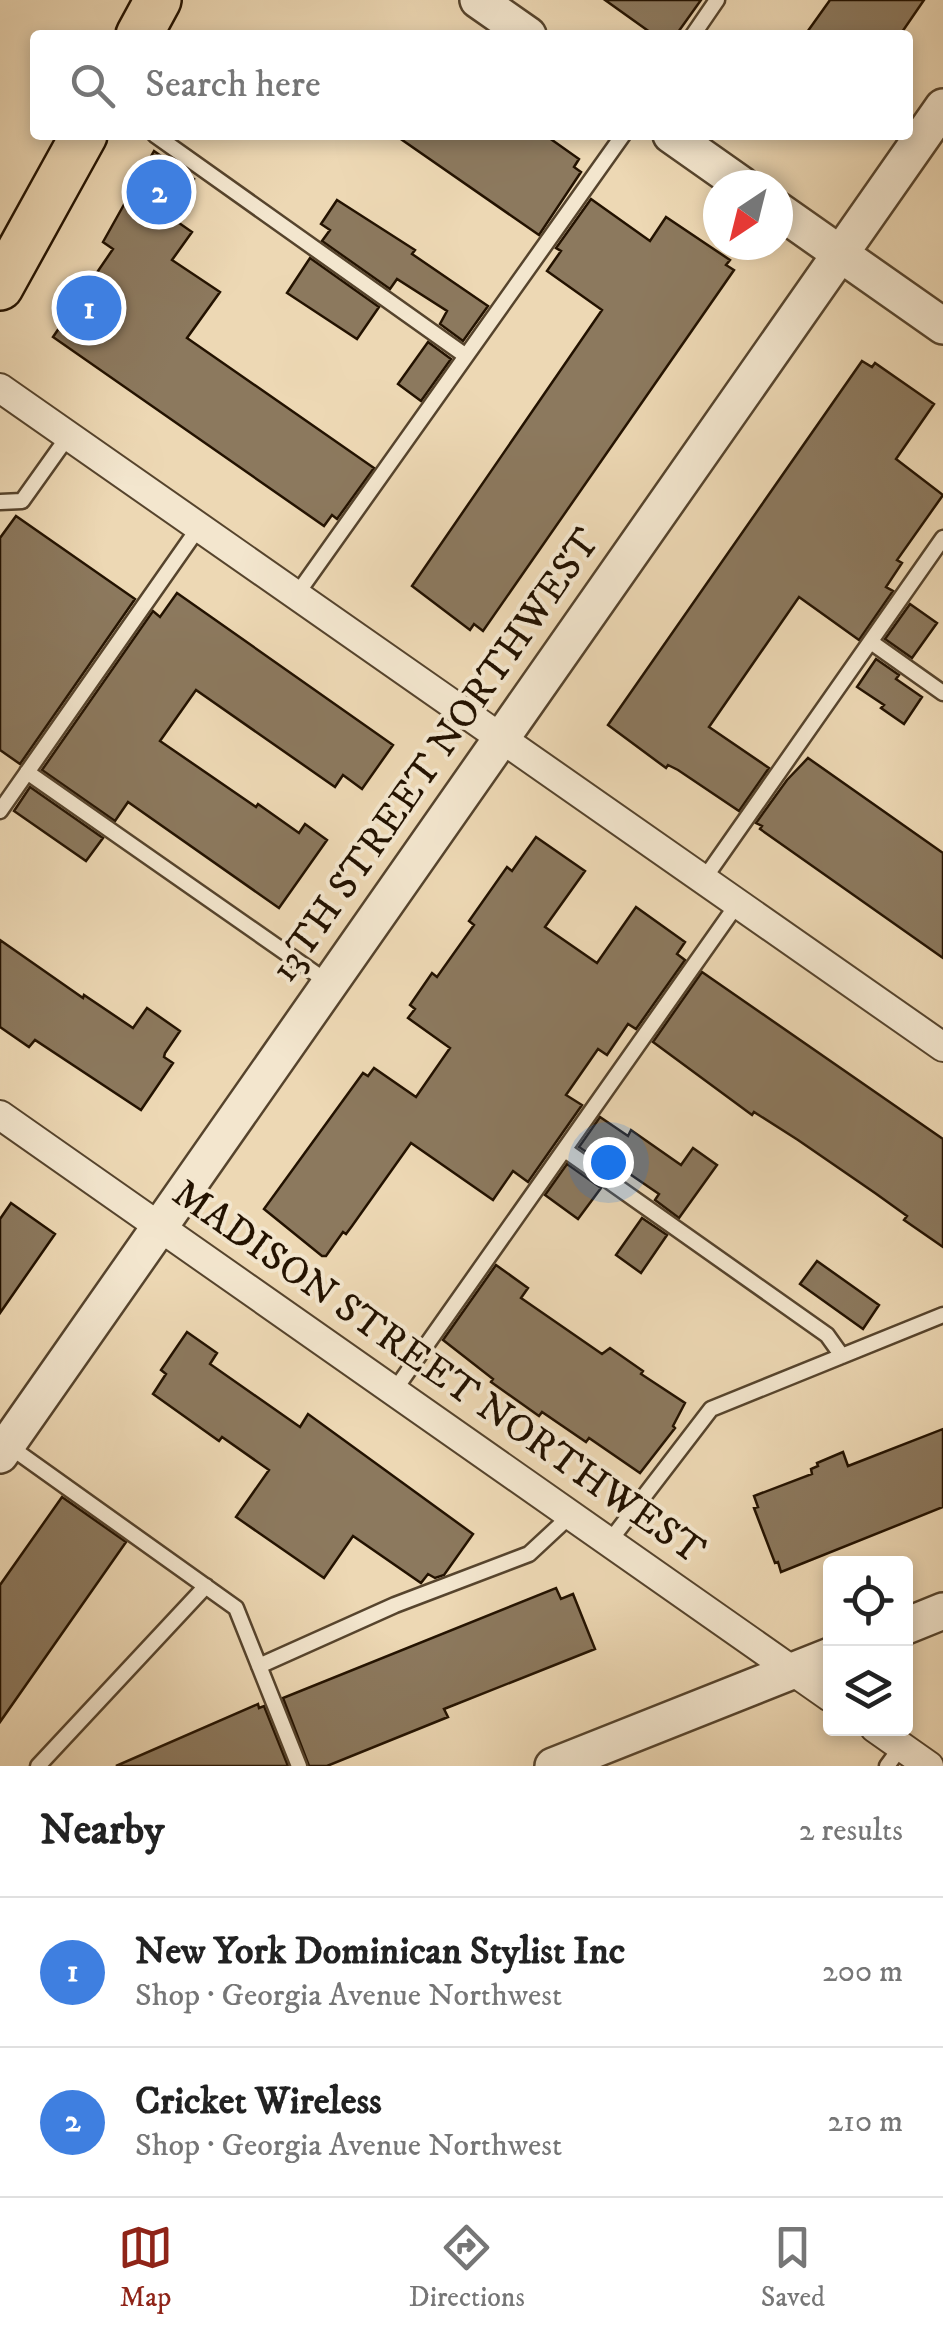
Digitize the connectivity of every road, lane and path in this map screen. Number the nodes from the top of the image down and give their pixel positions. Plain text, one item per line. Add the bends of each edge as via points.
1 (158, 0) edge
2 (478, 0) edge
3 (717, 0) edge
4 (142, 30) edge
5 (521, 30) edge
6 (696, 30) edge
7 (943, 107) edge
8 (81, 140) edge
9 (162, 140) edge
10 (619, 140) edge
11 (678, 140) edge
12 (721, 170) edge
13 (793, 221) edge
14 (840, 254) junction
15 (4, 263) edge
16 (943, 326) edge
17 (466, 356) junction
18 (0, 388) edge
19 (68, 435) junction
20 (0, 502) edge
21 (199, 526) junction
22 (943, 538) edge
23 (297, 594) junction
24 (870, 642) junction
25 (943, 693) edge
26 (502, 737) junction
27 (28, 772) junction
28 (0, 811) edge
29 (704, 880) junction
30 (738, 904) junction
31 (330, 984) junction
32 (943, 1047) edge
33 (0, 1115) edge
34 (564, 1150) junction
35 (160, 1226) junction
36 (943, 1315) edge
37 (842, 1356) junction
38 (394, 1391) junction
39 (6, 1438) edge
40 (570, 1515) junction
41 (609, 1542) junction
42 (206, 1586) junction
43 (943, 1611) edge
44 (913, 1623) edge
45 (823, 1659) edge
46 (258, 1666) junction
47 (793, 1671) junction
48 (823, 1692) edge
49 (894, 1756) edge
50 (38, 1766) edge
51 (299, 1766) edge
52 (553, 1766) edge
53 (929, 1766) edge

1 - 4 highway
2 - 5 street
3 - 6 lane
7 - 14 street, 13TH STREET NORTHWEST
8 - 15 highway
9 - 17 lane
10 - 17 lane
11 - 12 street
13 - 14 street
14 - 16 street
14 - 26 street, 13TH STREET NORTHWEST
17 - 23 lane
18 - 19 street
19 - 20 lane via 22,501
19 - 21 street
21 - 23 street
21 - 27 lane
22 - 24 lane
23 - 26 street
24 - 25 lane
24 - 29 lane
26 - 29 street
26 - 31 street, 13TH STREET NORTHWEST
27 - 28 lane
27 - 31 lane
29 - 30 street
30 - 32 street
30 - 34 lane
31 - 35 street, 13TH STREET NORTHWEST
33 - 35 street, MADISON STREET NORTHWEST
34 - 37 lane via 828,1336
34 - 38 lane
35 - 38 street, MADISON STREET NORTHWEST
35 - 39 street, 13TH STREET NORTHWEST
36 - 37 lane
37 - 41 lane via 712,1409
38 - 40 street, MADISON STREET NORTHWEST
39 - 42 lane
40 - 41 street, MADISON STREET NORTHWEST
40 - 46 lane via 528,1554
41 - 47 street, MADISON STREET NORTHWEST
42 - 46 lane via 236,1608
42 - 50 lane
43 - 44 street
45 - 47 street
46 - 51 lane
47 - 48 street, MADISON STREET NORTHWEST
47 - 52 street
49 - 53 street

